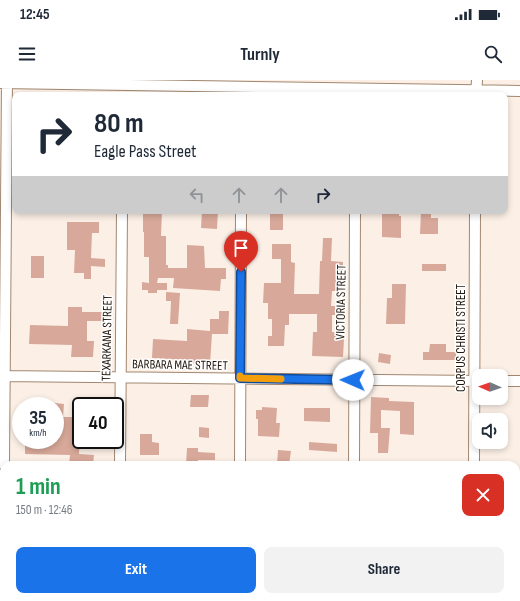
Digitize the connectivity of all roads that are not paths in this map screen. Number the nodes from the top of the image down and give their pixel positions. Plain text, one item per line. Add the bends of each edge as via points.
1 (477, 80) edge
2 (5, 82) edge
3 (123, 82) edge
4 (243, 87) edge
5 (356, 87) edge
6 (520, 91) edge
7 (456, 92) edge
8 (476, 92) edge
9 (498, 92) edge
10 (122, 214) edge
11 (242, 214) edge
12 (355, 214) edge
13 (475, 214) edge
14 (476, 369) edge
15 (2, 376) edge
16 (120, 377) junction
17 (240, 378) junction
18 (353, 380) junction
19 (472, 380) edge
20 (508, 381) edge
21 (520, 381) edge
22 (475, 405) edge
23 (4, 461) edge
24 (120, 461) edge
25 (240, 461) edge
26 (354, 461) edge
27 (474, 461) edge

1 - 8 street
2 - 3 street
2 - 15 street
3 - 4 street
4 - 5 street
5 - 7 street
6 - 9 street
10 - 16 street, TEXARKANA STREET
11 - 17 street
12 - 18 street, VICTORIA STREET
13 - 14 street, CORPUS CHRISTI STREET
15 - 16 street, BARBARA MAE STREET
15 - 23 street
16 - 17 street, BARBARA MAE STREET
16 - 24 street, TEXARKANA STREET
17 - 18 street, BARBARA MAE STREET
17 - 25 street
18 - 19 street, BARBARA MAE STREET
18 - 26 street, VICTORIA STREET
20 - 21 street
22 - 27 street, CORPUS CHRISTI STREET

